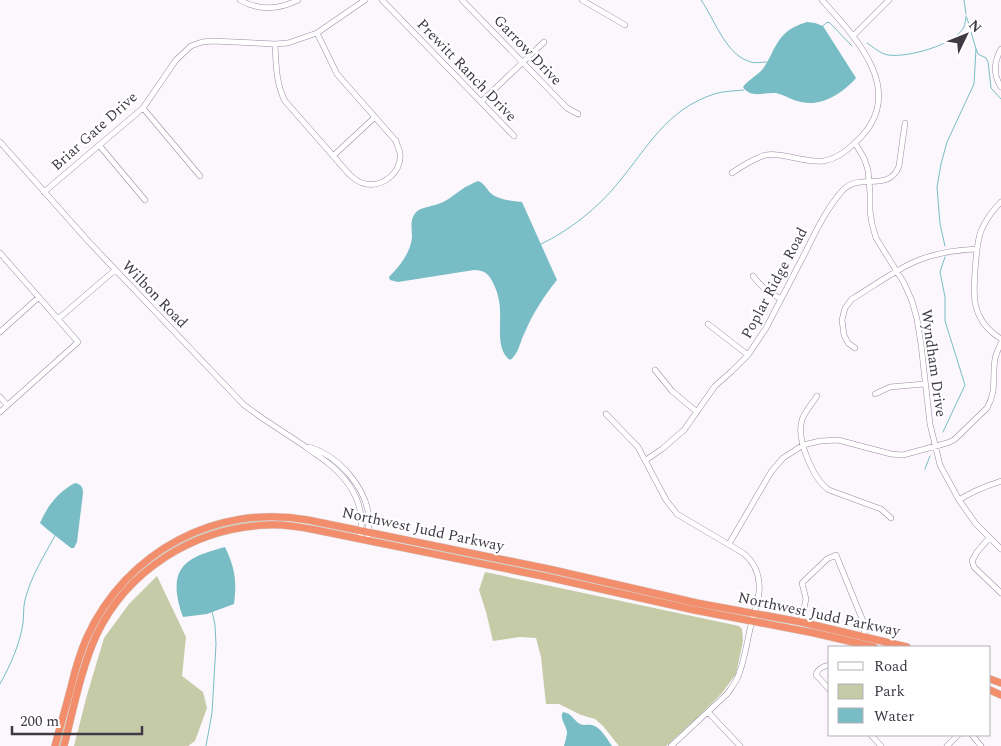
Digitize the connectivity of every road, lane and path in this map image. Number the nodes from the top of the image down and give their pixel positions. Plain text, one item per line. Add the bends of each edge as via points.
1 (240, 0) edge
2 (298, 0) edge
3 (365, 0) edge
4 (382, 0) edge
5 (462, 0) edge
6 (582, 0) edge
7 (822, 0) edge
8 (889, 0) edge
9 (624, 25) dead end
10 (317, 33) junction
11 (852, 36) junction
12 (544, 42) dead end
13 (275, 44) junction
14 (1001, 49) edge
15 (523, 62) junction
16 (1001, 87) edge
17 (481, 102) junction
18 (143, 108) junction
19 (578, 114) dead end
20 (375, 117) junction
21 (905, 123) dead end
22 (514, 136) dead end
23 (0, 142) edge
24 (854, 143) junction
25 (99, 145) junction
26 (333, 156) junction
27 (732, 173) dead end
28 (200, 176) dead end
29 (869, 182) junction
30 (44, 192) junction
31 (144, 200) dead end
32 (1001, 202) edge
33 (977, 249) junction
34 (0, 253) edge
35 (115, 270) junction
36 (896, 272) junction
37 (753, 276) dead end
38 (39, 297) junction
39 (781, 299) junction
40 (58, 319) junction
41 (708, 324) dead end
42 (0, 332) edge
43 (1001, 339) edge
44 (1001, 343) edge
45 (855, 348) dead end
46 (748, 355) junction
47 (655, 370) dead end
48 (924, 384) junction
49 (875, 394) dead end
50 (817, 396) dead end
51 (0, 397) edge
52 (7, 405) junction
53 (0, 412) edge
54 (696, 412) junction
55 (606, 414) dead end
56 (803, 446) junction
57 (935, 446) junction
58 (646, 460) junction
59 (1001, 482) edge
60 (959, 500) junction
61 (891, 518) dead end
62 (365, 531) junction
63 (989, 538) junction
64 (363, 539) junction
65 (728, 544) junction
66 (1001, 550) edge
67 (1001, 593) edge
68 (754, 613) junction
69 (752, 621) junction
70 (801, 622) junction
71 (864, 636) junction
72 (870, 646) edge
73 (903, 646) edge
74 (828, 666) edge
75 (828, 688) edge
76 (708, 712) junction
77 (871, 736) edge
78 (957, 736) edge
79 (974, 736) edge
80 (55, 746) edge
81 (64, 746) edge
82 (671, 746) edge
83 (740, 746) edge
84 (881, 746) edge
85 (946, 746) edge
86 (982, 746) edge

1 - 2 street via 270,8
3 - 10 street, Briar Gate Drive
4 - 17 street, Prewitt Ranch Drive
5 - 15 street, Garrow Drive
6 - 9 street
7 - 11 street
8 - 11 street
10 - 13 street, Briar Gate Drive
10 - 20 street via 337,74
11 - 24 street via 870,62 880,96 877,112 867,130
12 - 15 street
13 - 18 street, Briar Gate Drive via 213,41 191,46 176,60
13 - 26 street via 280,92
14 - 16 street via 995,67
15 - 17 street
15 - 19 street, Garrow Drive via 567,108
17 - 22 street, Prewitt Ranch Drive
18 - 25 street, Briar Gate Drive
18 - 28 street
20 - 26 street
20 - 26 street via 396,141 400,152 395,173 387,180 365,184 349,174
21 - 29 street, Poplar Ridge Road via 896,172 880,182
23 - 30 street, Wilbon Road
24 - 27 street via 838,156 823,161 765,155
24 - 29 street, Wyndham Drive via 864,158
25 - 30 street, Briar Gate Drive
25 - 31 street
29 - 36 street, Wyndham Drive via 870,211 876,238
29 - 39 street, Poplar Ridge Road via 855,182 844,189 830,207
30 - 35 street, Wilbon Road
32 - 33 street via 982,228
33 - 36 street via 932,256
33 - 43 street via 976,308 983,322
34 - 38 street
35 - 40 street
35 - 62 street, Wilbon Road via 244,405 346,471 366,507 369,519
36 - 45 street via 852,299 845,308 842,320 844,335
36 - 48 street, Wyndham Drive via 904,283 917,319
37 - 39 street
38 - 40 street
38 - 42 street
39 - 46 street, Poplar Ridge Road
40 - 52 street via 78,342
41 - 46 street
44 - 57 street via 995,359 993,394 987,408 954,440
46 - 54 street, Poplar Ridge Road via 715,386
47 - 54 street via 672,391
48 - 49 street via 890,387
48 - 57 street, Wyndham Drive
50 - 56 street via 802,420 800,434
51 - 52 street
52 - 53 street
54 - 58 street, Poplar Ridge Road via 684,430
55 - 58 street
56 - 57 street via 838,440 903,455
56 - 61 street via 816,477 824,486 881,509
56 - 65 street via 783,458 771,472
57 - 60 street, Wyndham Drive via 940,465
58 - 65 street via 666,500 677,514
59 - 60 street
60 - 63 street, Wyndham Drive
62 - 64 street, Wilbon Road
62 - 68 highway, Northwest Judd Parkway
62 - 80 highway, Northwest Judd Parkway via 291,517 244,518 195,532 153,555 116,590 91,630 78,662
63 - 66 street, Wyndham Drive
63 - 67 street via 972,561 974,567
64 - 69 highway, Northwest Judd Parkway
64 - 81 highway, Northwest Judd Parkway via 298,526 248,526 203,538 158,562 128,589 100,630 88,655
65 - 68 street via 743,553 756,569 759,588
68 - 69 street
68 - 70 highway, Northwest Judd Parkway
69 - 72 highway, Northwest Judd Parkway
69 - 76 street via 739,674 727,694
70 - 71 highway, Northwest Judd Parkway
70 - 71 street via 806,599 802,583 827,559 836,555 865,626
71 - 73 highway, Northwest Judd Parkway
74 - 75 street via 817,670 816,675
76 - 82 street
76 - 83 street
77 - 84 street
78 - 85 street
79 - 86 street

